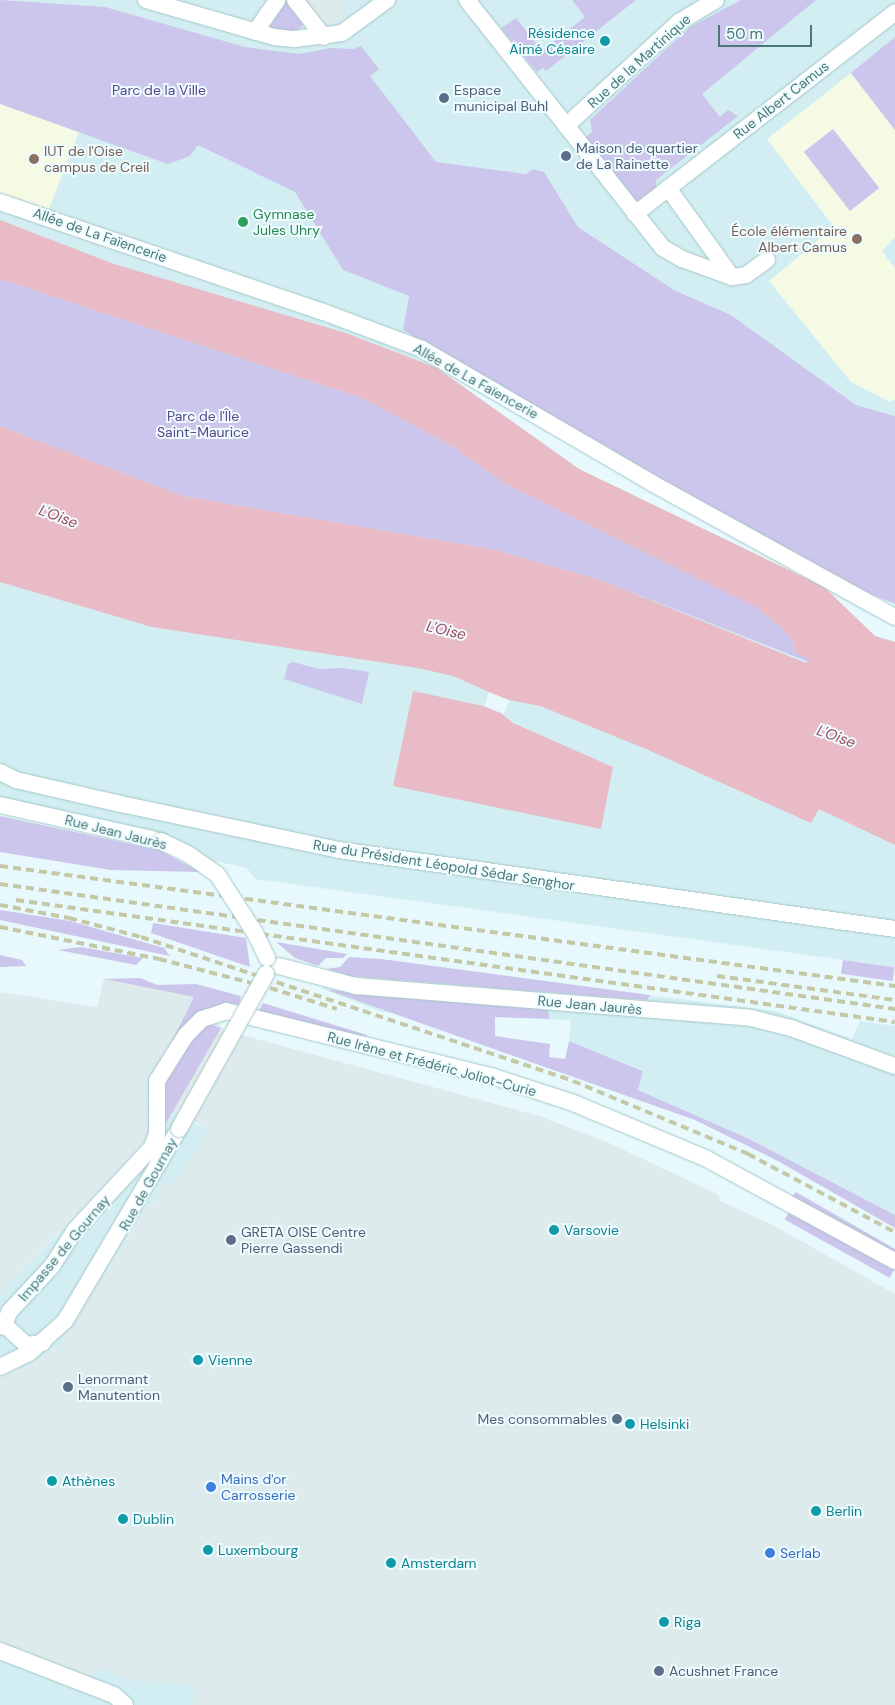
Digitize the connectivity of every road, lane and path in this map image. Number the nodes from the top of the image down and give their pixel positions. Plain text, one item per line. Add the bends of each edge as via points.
1 (146, 0) edge
2 (277, 0) edge
3 (295, 0) edge
4 (387, 0) edge
5 (467, 0) edge
6 (716, 0) edge
7 (895, 12) edge
8 (256, 32) junction
9 (324, 37) junction
10 (566, 126) junction
11 (668, 188) junction
12 (0, 202) edge
13 (635, 214) junction
14 (767, 260) dead end
15 (732, 277) junction
16 (895, 617) edge
17 (0, 772) edge
18 (0, 804) edge
19 (895, 929) edge
20 (271, 966) junction
21 (232, 1012) joint
22 (895, 1066) edge
23 (895, 1261) edge
24 (2, 1326) edge
25 (43, 1343) junction
26 (0, 1367) edge
27 (0, 1651) edge
28 (124, 1705) edge

1 - 8 street
2 - 8 street
3 - 9 street
4 - 9 street via 348,30
5 - 10 street
6 - 10 street, Rue de la Martinique via 679,22
7 - 11 street, Rue Albert Camus
8 - 9 street via 284,38
10 - 13 street
11 - 13 street, Rue Albert Camus
11 - 15 street
12 - 16 street, Allée de La Faïencerie via 312,308 430,353 652,483
13 - 15 street via 669,252
14 - 15 street via 746,275
17 - 19 street, Rue du Président Léopold Sédar Senghor via 16,780 339,850
18 - 20 street, Rue Jean Jaurès, bridge via 161,841 188,854 222,881
20 - 22 street, Rue Jean Jaurès via 356,986 751,1018 791,1028
20 - 25 street, Rue de Gournay, bridge via 83,1295 59,1328
21 - 23 street, Rue Irène et Frédéric Joliot-Curie via 398,1056 494,1077 571,1102 713,1162
21 - 24 street, Impasse de Gournay via 207,1016 186,1034 157,1081 157,1134 152,1147 75,1230 52,1266 9,1312
24 - 25 street via 26,1345
25 - 26 street, Rue de Gournay
27 - 28 street via 114,1695

